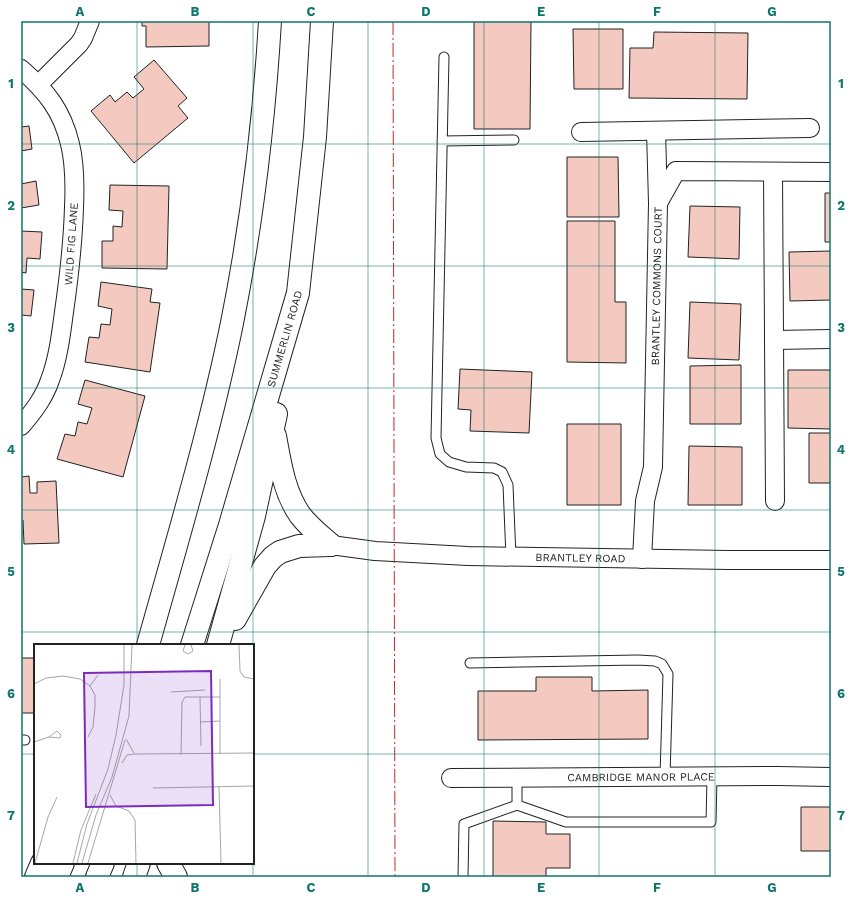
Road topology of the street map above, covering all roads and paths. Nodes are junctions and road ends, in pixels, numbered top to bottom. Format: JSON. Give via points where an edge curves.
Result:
{"nodes":[{"id":1,"x":90,"y":21,"type":"edge"},
{"id":2,"x":270,"y":21,"type":"edge"},
{"id":3,"x":322,"y":21,"type":"edge"},
{"id":4,"x":444,"y":57,"type":"dead end"},
{"id":5,"x":21,"y":69,"type":"edge"},
{"id":6,"x":39,"y":84,"type":"junction"},
{"id":7,"x":810,"y":128,"type":"dead end"},
{"id":8,"x":656,"y":131,"type":"junction"},
{"id":9,"x":581,"y":132,"type":"dead end"},
{"id":10,"x":442,"y":140,"type":"junction"},
{"id":11,"x":514,"y":140,"type":"dead end"},
{"id":12,"x":773,"y":172,"type":"junction"},
{"id":13,"x":831,"y":172,"type":"edge"},
{"id":14,"x":658,"y":203,"type":"junction"},
{"id":15,"x":298,"y":293,"type":"junction"},
{"id":16,"x":831,"y":339,"type":"edge"},
{"id":17,"x":774,"y":340,"type":"junction"},
{"id":18,"x":21,"y":426,"type":"edge"},
{"id":19,"x":273,"y":429,"type":"junction"},
{"id":20,"x":193,"y":483,"type":"junction"},
{"id":21,"x":775,"y":501,"type":"dead end"},
{"id":22,"x":331,"y":545,"type":"junction"},
{"id":23,"x":511,"y":557,"type":"junction"},
{"id":24,"x":642,"y":558,"type":"junction"},
{"id":25,"x":831,"y":560,"type":"edge"},
{"id":26,"x":137,"y":644,"type":"edge"},
{"id":27,"x":148,"y":644,"type":"edge"},
{"id":28,"x":192,"y":644,"type":"edge"},
{"id":29,"x":220,"y":644,"type":"edge"},
{"id":30,"x":221,"y":644,"type":"edge"},
{"id":31,"x":470,"y":663,"type":"dead end"},
{"id":32,"x":712,"y":776,"type":"junction"},
{"id":33,"x":517,"y":777,"type":"junction"},
{"id":34,"x":666,"y":777,"type":"junction"},
{"id":35,"x":831,"y":777,"type":"edge"},
{"id":36,"x":451,"y":778,"type":"dead end"},
{"id":37,"x":517,"y":804,"type":"junction"},
{"id":38,"x":42,"y":864,"type":"edge"},
{"id":39,"x":63,"y":864,"type":"edge"},
{"id":40,"x":103,"y":864,"type":"edge"},
{"id":41,"x":139,"y":864,"type":"edge"},
{"id":42,"x":169,"y":864,"type":"edge"},
{"id":43,"x":36,"y":877,"type":"edge"},
{"id":44,"x":58,"y":877,"type":"edge"},
{"id":45,"x":97,"y":877,"type":"edge"},
{"id":46,"x":134,"y":877,"type":"edge"},
{"id":47,"x":176,"y":877,"type":"edge"},
{"id":48,"x":463,"y":877,"type":"edge"}],
"edges":[{"from":1,"to":6,"type":"street","via":[[79,44]]},
{"from":2,"to":20,"type":"main road","via":[[267,82],[251,213],[232,323]]},
{"from":3,"to":15,"type":"main road","name":"SUMMERLIN ROAD","via":[[315,137]]},
{"from":4,"to":10,"type":"lane"},
{"from":5,"to":6,"type":"street","name":"WILD FIG LANE"},
{"from":6,"to":18,"type":"street","name":"WILD FIG LANE","via":[[60,116],[70,143],[74,171],[73,227],[67,296],[55,363],[50,381],[39,403]]},
{"from":7,"to":8,"type":"street"},
{"from":8,"to":9,"type":"street"},
{"from":8,"to":14,"type":"street"},
{"from":10,"to":11,"type":"lane"},
{"from":10,"to":23,"type":"lane","via":[[436,438],[440,454],[449,462],[466,467],[494,468],[502,472],[508,485]]},
{"from":12,"to":13,"type":"street","name":"BRANTLEY COMMONS COURT"},
{"from":12,"to":14,"type":"street","name":"BRANTLEY COMMONS COURT","via":[[676,172]]},
{"from":12,"to":17,"type":"street"},
{"from":14,"to":24,"type":"street","name":"BRANTLEY COMMONS COURT","via":[[653,467],[645,501]]},
{"from":15,"to":19,"type":"main road"},
{"from":15,"to":28,"type":"main road","name":"SUMMERLIN ROAD"},
{"from":16,"to":17,"type":"street"},
{"from":17,"to":21,"type":"street"},
{"from":19,"to":22,"type":"main road","via":[[292,501],[309,525]]},
{"from":19,"to":29,"type":"main road","via":[[254,516]]},
{"from":20,"to":26,"type":"main road"},
{"from":20,"to":27,"type":"main road"},
{"from":22,"to":23,"type":"street","name":"BRANTLEY ROAD","via":[[375,551]]},
{"from":22,"to":30,"type":"main road","via":[[299,546],[273,557],[265,566]]},
{"from":23,"to":24,"type":"street","name":"BRANTLEY ROAD"},
{"from":24,"to":25,"type":"street","name":"BRANTLEY ROAD"},
{"from":31,"to":34,"type":"lane","via":[[638,660],[662,664],[668,674]]},
{"from":32,"to":34,"type":"street","name":"CAMBRIDGE MANOR PLACE"},
{"from":32,"to":35,"type":"street","name":"CAMBRIDGE MANOR PLACE"},
{"from":32,"to":37,"type":"lane","via":[[711,822],[566,822]]},
{"from":33,"to":34,"type":"street","name":"CAMBRIDGE MANOR PLACE"},
{"from":33,"to":36,"type":"street","name":"CAMBRIDGE MANOR PLACE"},
{"from":33,"to":37,"type":"lane"},
{"from":37,"to":48,"type":"lane","via":[[464,824]]},
{"from":38,"to":43,"type":"main road"},
{"from":39,"to":44,"type":"main road"},
{"from":40,"to":45,"type":"main road"},
{"from":41,"to":46,"type":"main road"},
{"from":42,"to":47,"type":"main road"}]}
